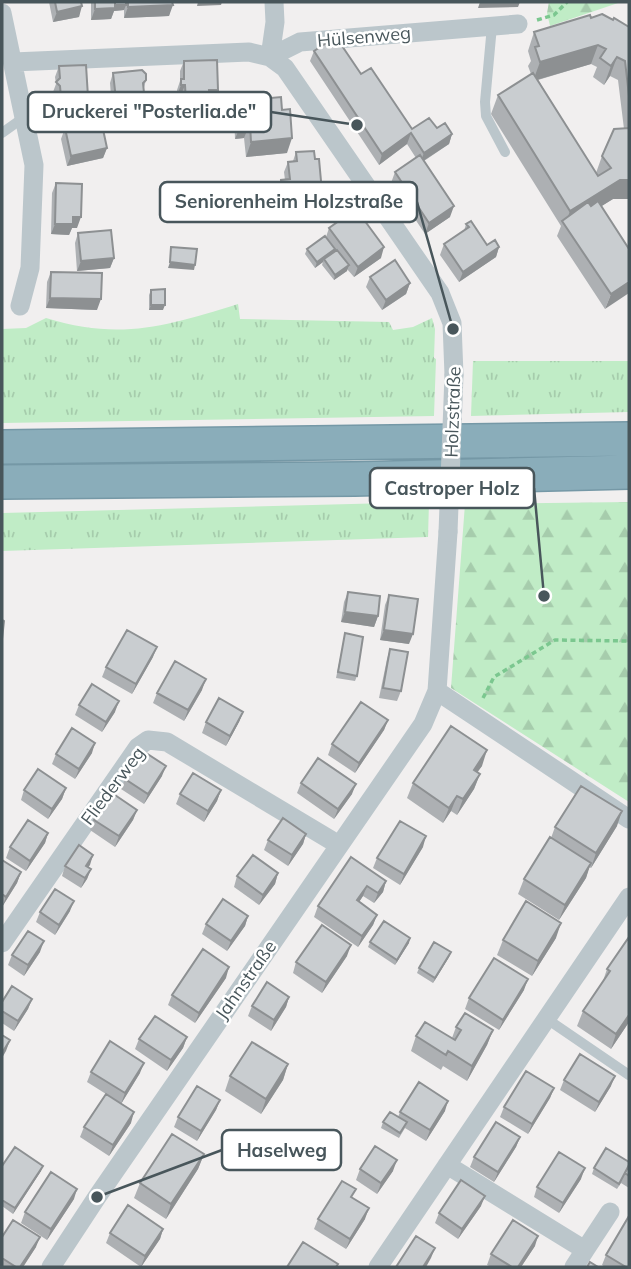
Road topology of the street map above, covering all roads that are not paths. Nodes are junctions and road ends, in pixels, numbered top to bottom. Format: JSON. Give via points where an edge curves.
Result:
{"nodes":[{"id":1,"x":274,"y":2,"type":"edge"},
{"id":2,"x":2,"y":13,"type":"edge"},
{"id":3,"x":518,"y":24,"type":"road end"},
{"id":4,"x":492,"y":26,"type":"junction"},
{"id":5,"x":270,"y":57,"type":"junction"},
{"id":6,"x":13,"y":62,"type":"junction"},
{"id":7,"x":23,"y":118,"type":"junction"},
{"id":8,"x":2,"y":133,"type":"edge"},
{"id":9,"x":505,"y":152,"type":"dead end"},
{"id":10,"x":20,"y":306,"type":"dead end"},
{"id":11,"x":629,"y":439,"type":"edge"},
{"id":12,"x":2,"y":447,"type":"edge"},
{"id":13,"x":629,"y":472,"type":"edge"},
{"id":14,"x":2,"y":482,"type":"edge"},
{"id":15,"x":437,"y":691,"type":"junction"},
{"id":16,"x":629,"y":819,"type":"edge"},
{"id":17,"x":340,"y":845,"type":"junction"},
{"id":18,"x":629,"y":897,"type":"edge"},
{"id":19,"x":2,"y":943,"type":"edge"},
{"id":20,"x":547,"y":1019,"type":"junction"},
{"id":21,"x":629,"y":1075,"type":"edge"},
{"id":22,"x":447,"y":1166,"type":"junction"},
{"id":23,"x":610,"y":1212,"type":"dead end"},
{"id":24,"x":585,"y":1250,"type":"junction"},
{"id":25,"x":51,"y":1267,"type":"edge"},
{"id":26,"x":378,"y":1267,"type":"edge"},
{"id":27,"x":574,"y":1267,"type":"edge"}],
"edges":[{"from":1,"to":5,"type":"street"},
{"from":2,"to":6,"type":"street"},
{"from":3,"to":4,"type":"street","name":"Hülsenweg"},
{"from":4,"to":5,"type":"street","name":"Hülsenweg","via":[[300,42]]},
{"from":4,"to":9,"type":"lane","via":[[486,116]]},
{"from":5,"to":6,"type":"street","via":[[250,52]]},
{"from":5,"to":15,"type":"street","name":"Holzstraße","bridge":true,"via":[[285,68],[440,293],[452,323],[448,532]]},
{"from":6,"to":7,"type":"street"},
{"from":7,"to":8,"type":"lane"},
{"from":7,"to":10,"type":"street","via":[[34,164],[30,268]]},
{"from":11,"to":12,"type":"highway"},
{"from":13,"to":14,"type":"highway"},
{"from":15,"to":16,"type":"street"},
{"from":15,"to":17,"type":"street","name":"Jahnstraße","via":[[423,724]]},
{"from":17,"to":19,"type":"street","name":"Fliederweg","via":[[167,742],[148,740],[138,747]]},
{"from":17,"to":25,"type":"street","name":"Jahnstraße"},
{"from":18,"to":20,"type":"street"},
{"from":20,"to":21,"type":"lane"},
{"from":20,"to":22,"type":"street"},
{"from":22,"to":24,"type":"street"},
{"from":22,"to":26,"type":"street"},
{"from":23,"to":24,"type":"street"},
{"from":24,"to":27,"type":"street"}]}
